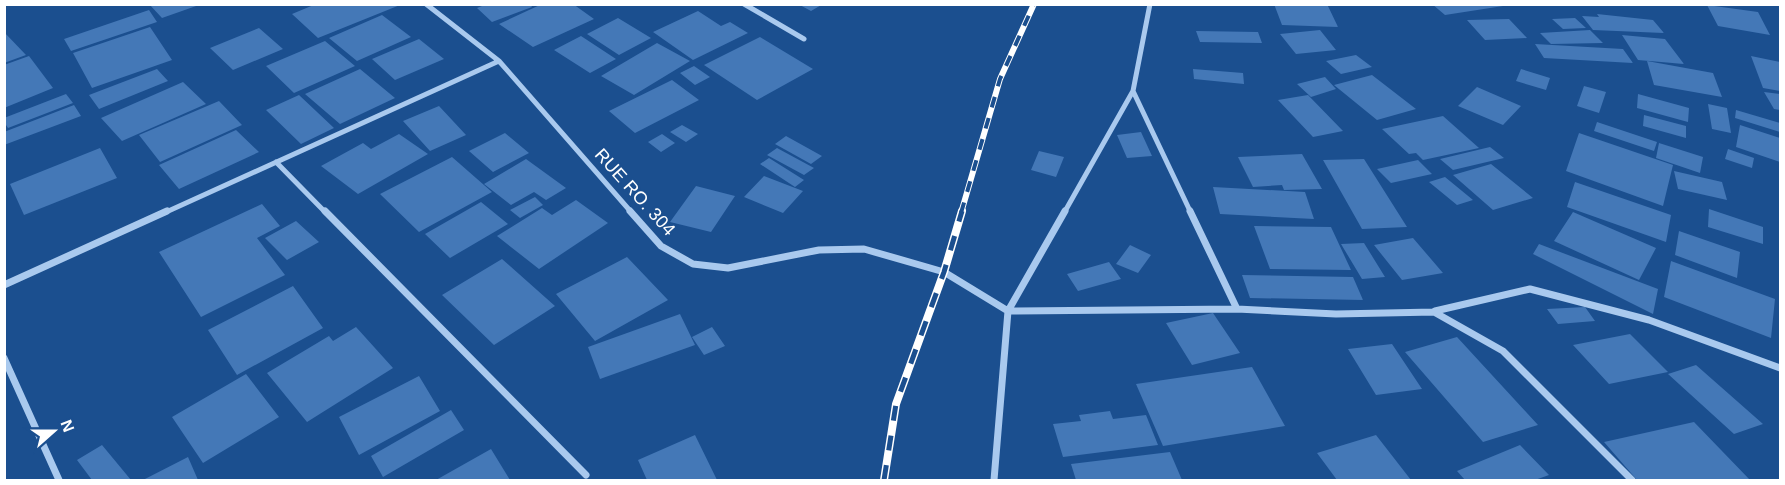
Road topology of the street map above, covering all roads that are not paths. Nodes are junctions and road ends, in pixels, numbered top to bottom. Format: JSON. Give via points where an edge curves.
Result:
{"nodes":[{"id":1,"x":426,"y":4,"type":"edge"},
{"id":2,"x":744,"y":4,"type":"edge"},
{"id":3,"x":1150,"y":4,"type":"edge"},
{"id":4,"x":804,"y":39,"type":"dead end"},
{"id":5,"x":499,"y":61,"type":"junction"},
{"id":6,"x":1133,"y":91,"type":"junction"},
{"id":7,"x":276,"y":162,"type":"junction"},
{"id":8,"x":4,"y":285,"type":"edge"},
{"id":9,"x":1238,"y":309,"type":"junction"},
{"id":10,"x":1008,"y":311,"type":"junction"},
{"id":11,"x":1434,"y":312,"type":"junction"},
{"id":12,"x":4,"y":358,"type":"edge"},
{"id":13,"x":1780,"y":368,"type":"edge"},
{"id":14,"x":586,"y":475,"type":"dead end"},
{"id":15,"x":59,"y":480,"type":"edge"},
{"id":16,"x":994,"y":480,"type":"edge"},
{"id":17,"x":1632,"y":480,"type":"edge"}],
"edges":[{"from":1,"to":5,"type":"street","name":"RUE RO. 304"},
{"from":2,"to":4,"type":"street"},
{"from":3,"to":6,"type":"street"},
{"from":5,"to":7,"type":"street"},
{"from":5,"to":10,"type":"street","name":"RUE RO. 304","via":[[661,246],[693,264],[728,268],[819,250],[864,249],[944,272]]},
{"from":6,"to":9,"type":"street"},
{"from":6,"to":10,"type":"street"},
{"from":7,"to":8,"type":"street"},
{"from":7,"to":14,"type":"street"},
{"from":9,"to":10,"type":"street"},
{"from":9,"to":11,"type":"street","via":[[1336,314]]},
{"from":10,"to":16,"type":"street"},
{"from":11,"to":13,"type":"street","via":[[1530,289],[1649,320]]},
{"from":11,"to":17,"type":"street","via":[[1503,351]]},
{"from":12,"to":15,"type":"street"}]}
